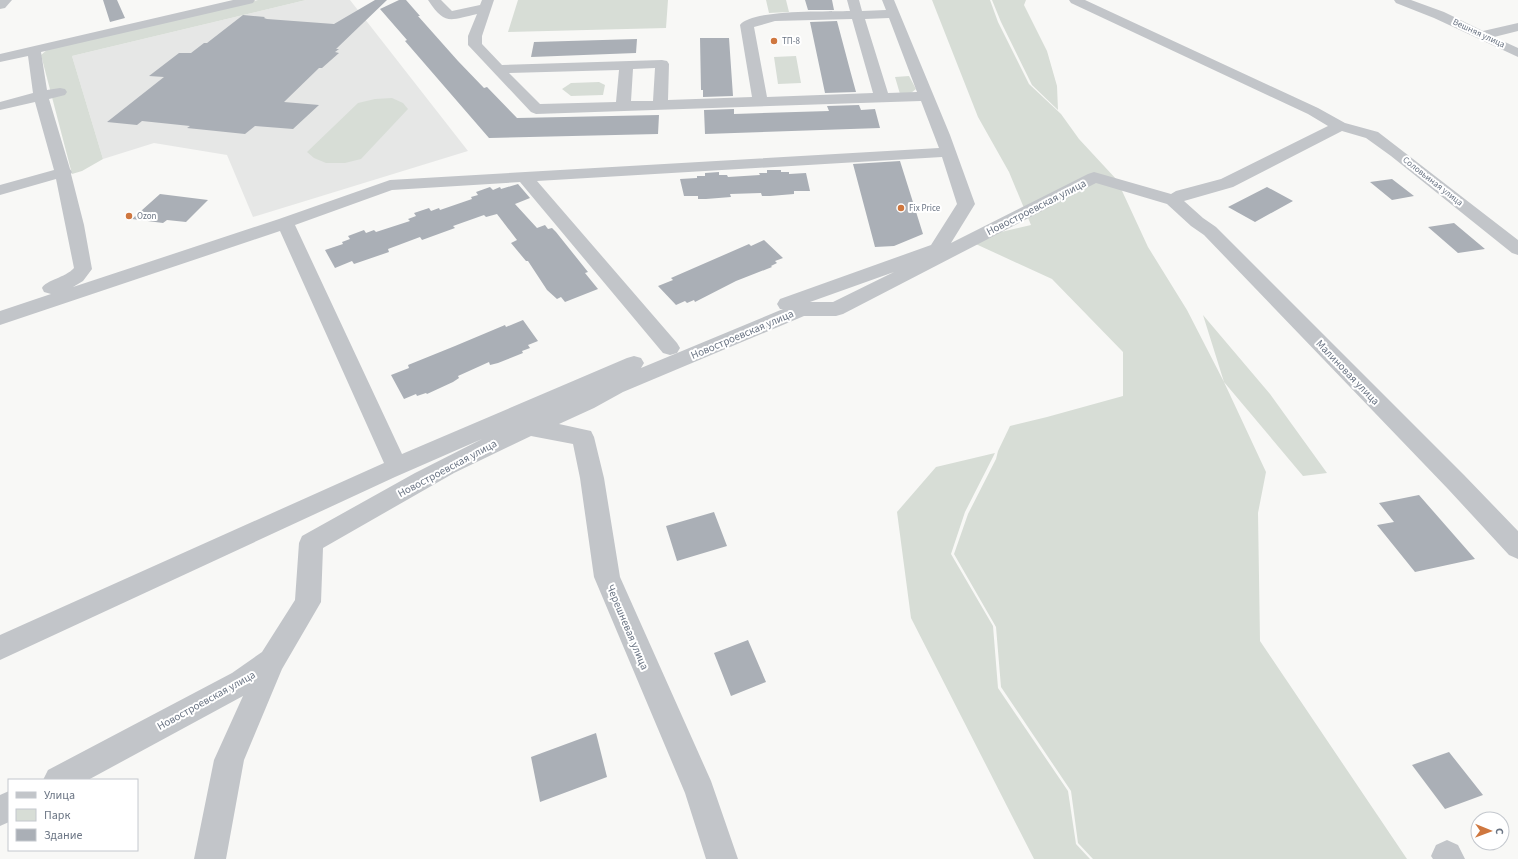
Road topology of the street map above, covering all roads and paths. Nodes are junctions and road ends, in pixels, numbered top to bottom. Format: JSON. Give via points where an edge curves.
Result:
{"nodes":[{"id":1,"x":6,"y":0,"type":"edge"},
{"id":2,"x":249,"y":0,"type":"edge"},
{"id":3,"x":434,"y":0,"type":"edge"},
{"id":4,"x":852,"y":0,"type":"edge"},
{"id":5,"x":1075,"y":0,"type":"edge"},
{"id":6,"x":1400,"y":0,"type":"edge"},
{"id":7,"x":487,"y":4,"type":"edge"},
{"id":8,"x":0,"y":5,"type":"edge"},
{"id":9,"x":891,"y":7,"type":"edge"},
{"id":10,"x":857,"y":14,"type":"junction"},
{"id":11,"x":1518,"y":27,"type":"edge"},
{"id":12,"x":1484,"y":35,"type":"junction"},
{"id":13,"x":34,"y":50,"type":"junction"},
{"id":14,"x":1518,"y":53,"type":"edge"},
{"id":15,"x":0,"y":58,"type":"edge"},
{"id":16,"x":626,"y":65,"type":"junction"},
{"id":17,"x":497,"y":69,"type":"junction"},
{"id":18,"x":60,"y":92,"type":"dead end"},
{"id":19,"x":41,"y":96,"type":"junction"},
{"id":20,"x":926,"y":96,"type":"junction"},
{"id":21,"x":882,"y":98,"type":"junction"},
{"id":22,"x":760,"y":102,"type":"junction"},
{"id":23,"x":660,"y":105,"type":"junction"},
{"id":24,"x":0,"y":106,"type":"edge"},
{"id":25,"x":623,"y":106,"type":"junction"},
{"id":26,"x":1340,"y":126,"type":"junction"},
{"id":27,"x":948,"y":152,"type":"junction"},
{"id":28,"x":64,"y":172,"type":"junction"},
{"id":29,"x":524,"y":177,"type":"junction"},
{"id":30,"x":0,"y":190,"type":"edge"},
{"id":31,"x":1173,"y":200,"type":"junction"},
{"id":32,"x":285,"y":223,"type":"junction"},
{"id":33,"x":1518,"y":249,"type":"edge"},
{"id":34,"x":0,"y":304,"type":"edge"},
{"id":35,"x":0,"y":318,"type":"edge"},
{"id":36,"x":670,"y":348,"type":"junction"},
{"id":37,"x":529,"y":428,"type":"junction"},
{"id":38,"x":397,"y":467,"type":"junction"},
{"id":39,"x":1518,"y":548,"type":"edge"},
{"id":40,"x":0,"y":648,"type":"edge"},
{"id":41,"x":272,"y":661,"type":"junction"},
{"id":42,"x":60,"y":779,"type":"edge"},
{"id":43,"x":210,"y":859,"type":"edge"},
{"id":44,"x":722,"y":859,"type":"edge"}],
"edges":[{"from":1,"to":8,"type":"street"},
{"from":2,"to":13,"type":"street","via":[[178,11]]},
{"from":3,"to":7,"type":"street","via":[[449,16]]},
{"from":4,"to":10,"type":"street"},
{"from":5,"to":26,"type":"street"},
{"from":6,"to":12,"type":"street","name":"Вешняя улица"},
{"from":7,"to":17,"type":"street","via":[[475,36],[475,45]]},
{"from":9,"to":10,"type":"street"},
{"from":9,"to":20,"type":"street"},
{"from":10,"to":21,"type":"street"},
{"from":10,"to":22,"type":"street","via":[[775,17],[747,26]]},
{"from":11,"to":12,"type":"street"},
{"from":12,"to":14,"type":"street","name":"Вешняя улица"},
{"from":13,"to":15,"type":"street"},
{"from":13,"to":19,"type":"street"},
{"from":16,"to":17,"type":"street"},
{"from":16,"to":23,"type":"street","via":[[662,64]]},
{"from":16,"to":25,"type":"street"},
{"from":17,"to":25,"type":"street","via":[[536,109]]},
{"from":18,"to":19,"type":"street"},
{"from":19,"to":24,"type":"street"},
{"from":19,"to":28,"type":"street"},
{"from":20,"to":21,"type":"street"},
{"from":20,"to":27,"type":"street"},
{"from":21,"to":22,"type":"street"},
{"from":22,"to":23,"type":"street"},
{"from":23,"to":25,"type":"street"},
{"from":26,"to":31,"type":"street","via":[[1227,183],[1182,195]]},
{"from":26,"to":33,"type":"street","name":"Соловьиная улица","via":[[1372,135]]},
{"from":27,"to":29,"type":"street"},
{"from":27,"to":36,"type":"street","via":[[966,204],[938,248]]},
{"from":28,"to":30,"type":"street"},
{"from":28,"to":34,"type":"street","via":[[82,269],[78,276],[68,282]]},
{"from":29,"to":32,"type":"street","via":[[390,185]]},
{"from":29,"to":36,"type":"street"},
{"from":31,"to":37,"type":"street","name":"Новостроевская улица","via":[[1094,177],[836,309],[802,309],[616,387],[591,402]]},
{"from":31,"to":39,"type":"street","name":"Малиновая улица","via":[[1210,231]]},
{"from":32,"to":35,"type":"street"},
{"from":32,"to":38,"type":"street"},
{"from":36,"to":38,"type":"street"},
{"from":37,"to":41,"type":"street","name":"Новостроевская улица","via":[[447,465],[311,543],[308,602]]},
{"from":37,"to":44,"type":"street","name":"Черешневая улица","via":[[582,437],[592,478],[607,577],[700,792]]},
{"from":38,"to":40,"type":"street"},
{"from":41,"to":42,"type":"street","name":"Новостроевская улица","via":[[242,682]]},
{"from":41,"to":43,"type":"street","via":[[228,760]]}]}
